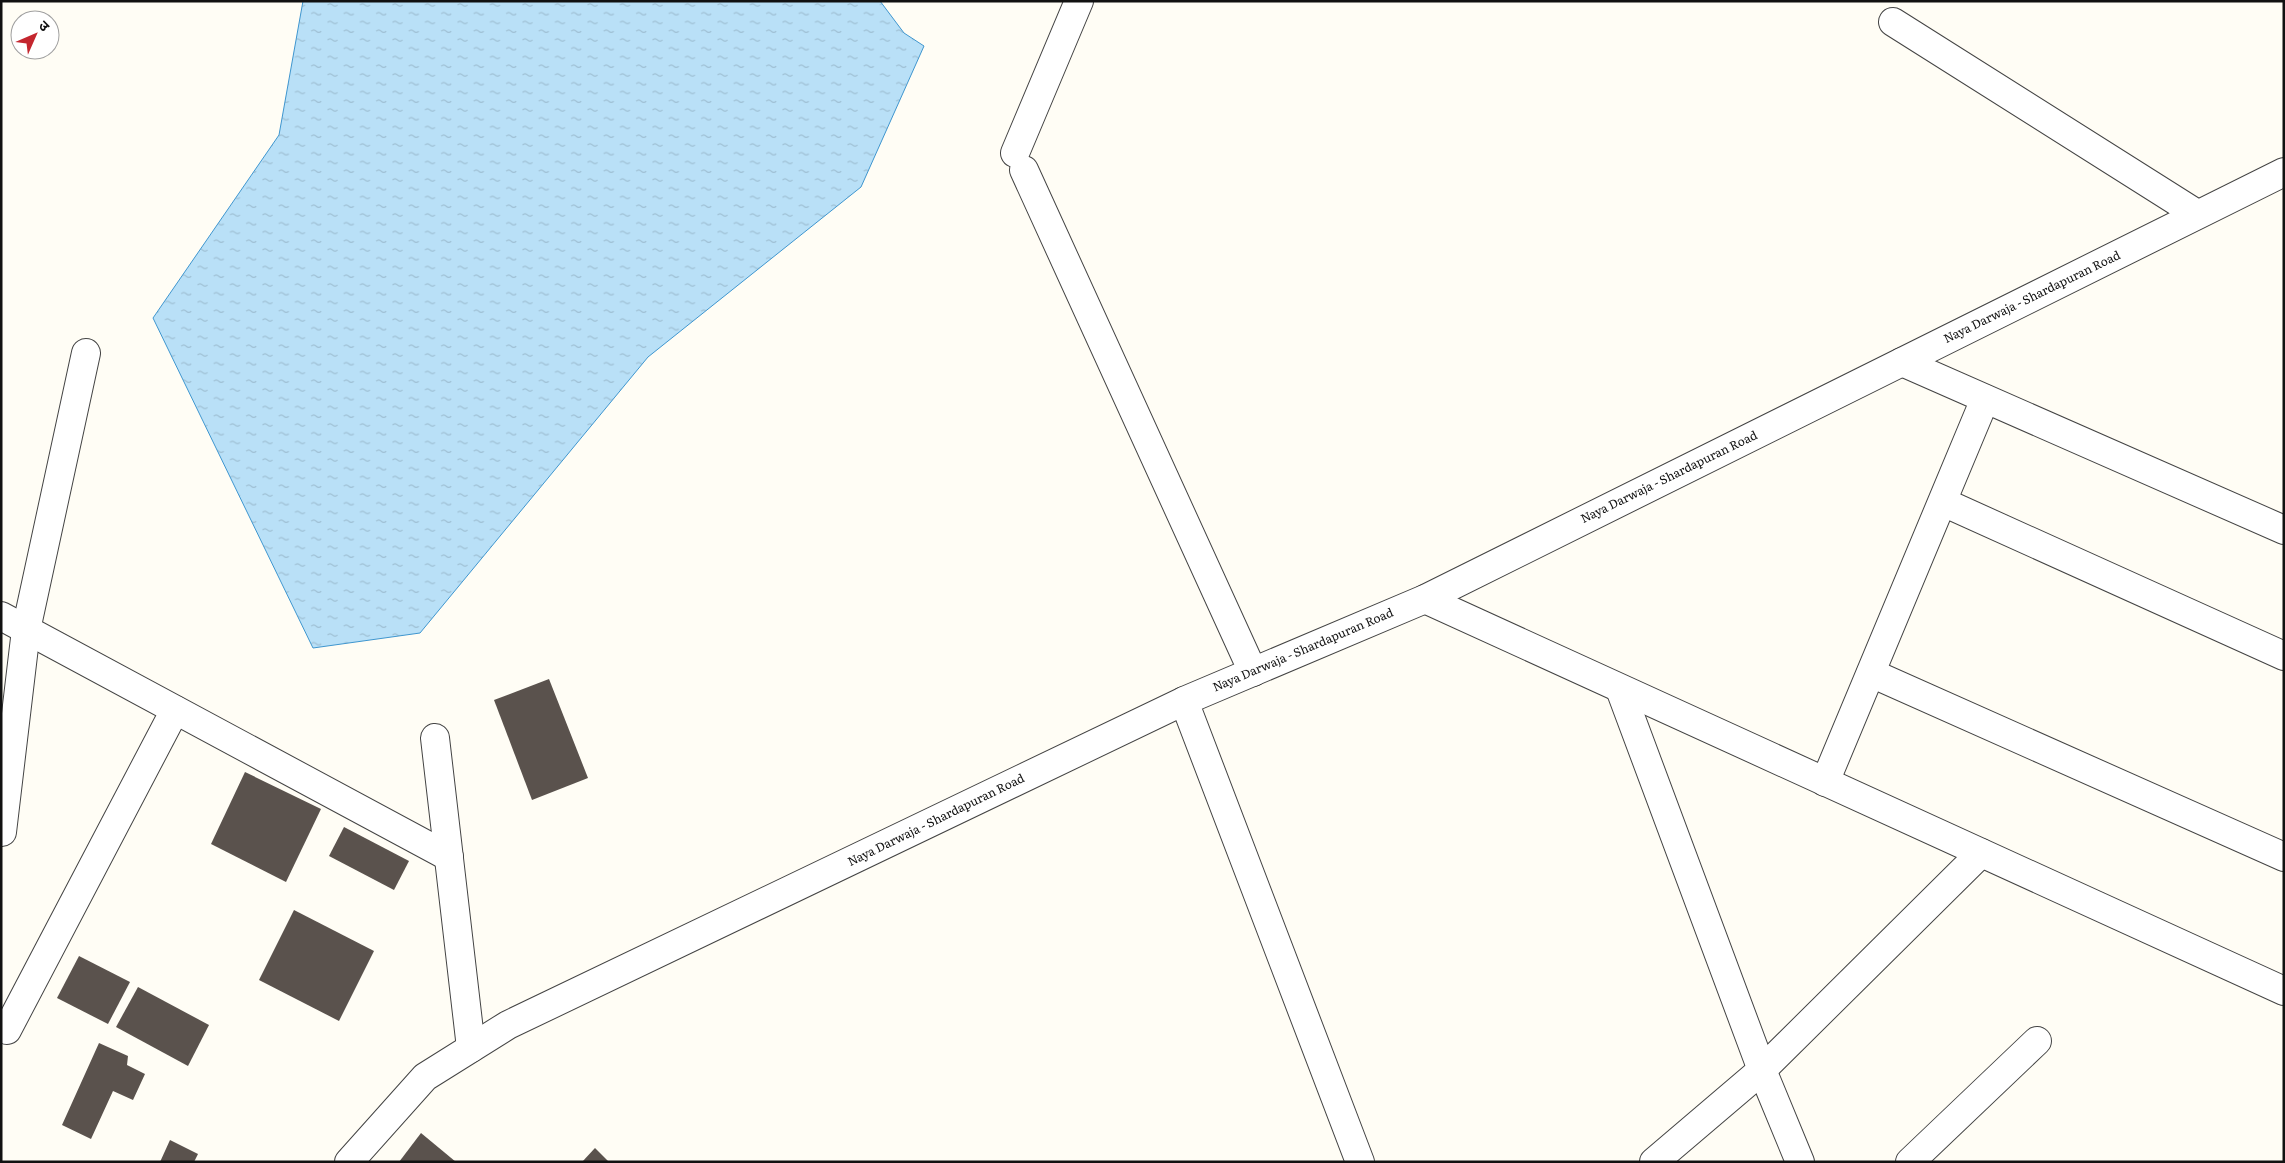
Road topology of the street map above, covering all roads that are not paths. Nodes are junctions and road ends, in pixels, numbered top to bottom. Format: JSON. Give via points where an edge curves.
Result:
{"nodes":[{"id":1,"x":1079,"y":1,"type":"edge"},
{"id":2,"x":1893,"y":22,"type":"dead end"},
{"id":3,"x":2284,"y":172,"type":"edge"},
{"id":4,"x":2198,"y":214,"type":"junction"},
{"id":5,"x":86,"y":353,"type":"dead end"},
{"id":6,"x":1902,"y":362,"type":"junction"},
{"id":7,"x":1985,"y":399,"type":"junction"},
{"id":8,"x":1943,"y":502,"type":"junction"},
{"id":9,"x":2284,"y":530,"type":"edge"},
{"id":10,"x":1425,"y":599,"type":"junction"},
{"id":11,"x":1,"y":616,"type":"edge"},
{"id":12,"x":26,"y":630,"type":"junction"},
{"id":13,"x":2284,"y":656,"type":"edge"},
{"id":14,"x":1253,"y":672,"type":"junction"},
{"id":15,"x":1871,"y":673,"type":"junction"},
{"id":16,"x":1620,"y":689,"type":"junction"},
{"id":17,"x":1184,"y":701,"type":"junction"},
{"id":18,"x":175,"y":710,"type":"junction"},
{"id":19,"x":435,"y":738,"type":"dead end"},
{"id":20,"x":1824,"y":782,"type":"junction"},
{"id":21,"x":2,"y":832,"type":"edge"},
{"id":22,"x":1981,"y":853,"type":"junction"},
{"id":23,"x":449,"y":857,"type":"junction"},
{"id":24,"x":2284,"y":857,"type":"edge"},
{"id":25,"x":2284,"y":991,"type":"edge"},
{"id":26,"x":7,"y":1030,"type":"dead end"},
{"id":27,"x":2037,"y":1041,"type":"dead end"},
{"id":28,"x":471,"y":1048,"type":"junction"},
{"id":29,"x":1762,"y":1070,"type":"junction"},
{"id":30,"x":349,"y":1162,"type":"edge"},
{"id":31,"x":1360,"y":1162,"type":"edge"},
{"id":32,"x":1654,"y":1162,"type":"edge"},
{"id":33,"x":1800,"y":1162,"type":"edge"},
{"id":34,"x":1910,"y":1162,"type":"edge"}],
"edges":[{"from":1,"to":14,"type":"street","via":[[1020,162]]},
{"from":2,"to":4,"type":"street"},
{"from":3,"to":4,"type":"street","name":"Naya Darwaja - Shardapuran Road"},
{"from":4,"to":6,"type":"street","name":"Naya Darwaja - Shardapuran Road"},
{"from":5,"to":12,"type":"street"},
{"from":6,"to":7,"type":"street"},
{"from":6,"to":10,"type":"street","name":"Naya Darwaja - Shardapuran Road"},
{"from":7,"to":8,"type":"street"},
{"from":7,"to":9,"type":"street"},
{"from":8,"to":13,"type":"street"},
{"from":8,"to":15,"type":"street"},
{"from":10,"to":14,"type":"street","name":"Naya Darwaja - Shardapuran Road"},
{"from":10,"to":16,"type":"street"},
{"from":11,"to":12,"type":"street"},
{"from":12,"to":18,"type":"street"},
{"from":12,"to":21,"type":"street"},
{"from":14,"to":17,"type":"street","name":"Naya Darwaja - Shardapuran Road"},
{"from":15,"to":20,"type":"street"},
{"from":15,"to":24,"type":"street"},
{"from":16,"to":20,"type":"street"},
{"from":16,"to":29,"type":"street"},
{"from":17,"to":28,"type":"street","name":"Naya Darwaja - Shardapuran Road","via":[[508,1025]]},
{"from":17,"to":31,"type":"street"},
{"from":18,"to":23,"type":"street"},
{"from":18,"to":26,"type":"street"},
{"from":19,"to":23,"type":"street"},
{"from":20,"to":22,"type":"street"},
{"from":22,"to":25,"type":"street"},
{"from":22,"to":29,"type":"street"},
{"from":23,"to":28,"type":"street"},
{"from":27,"to":34,"type":"street"},
{"from":28,"to":30,"type":"street","name":"Naya Darwaja - Shardapuran Road","via":[[425,1077]]},
{"from":29,"to":32,"type":"street"},
{"from":29,"to":33,"type":"street"}]}
